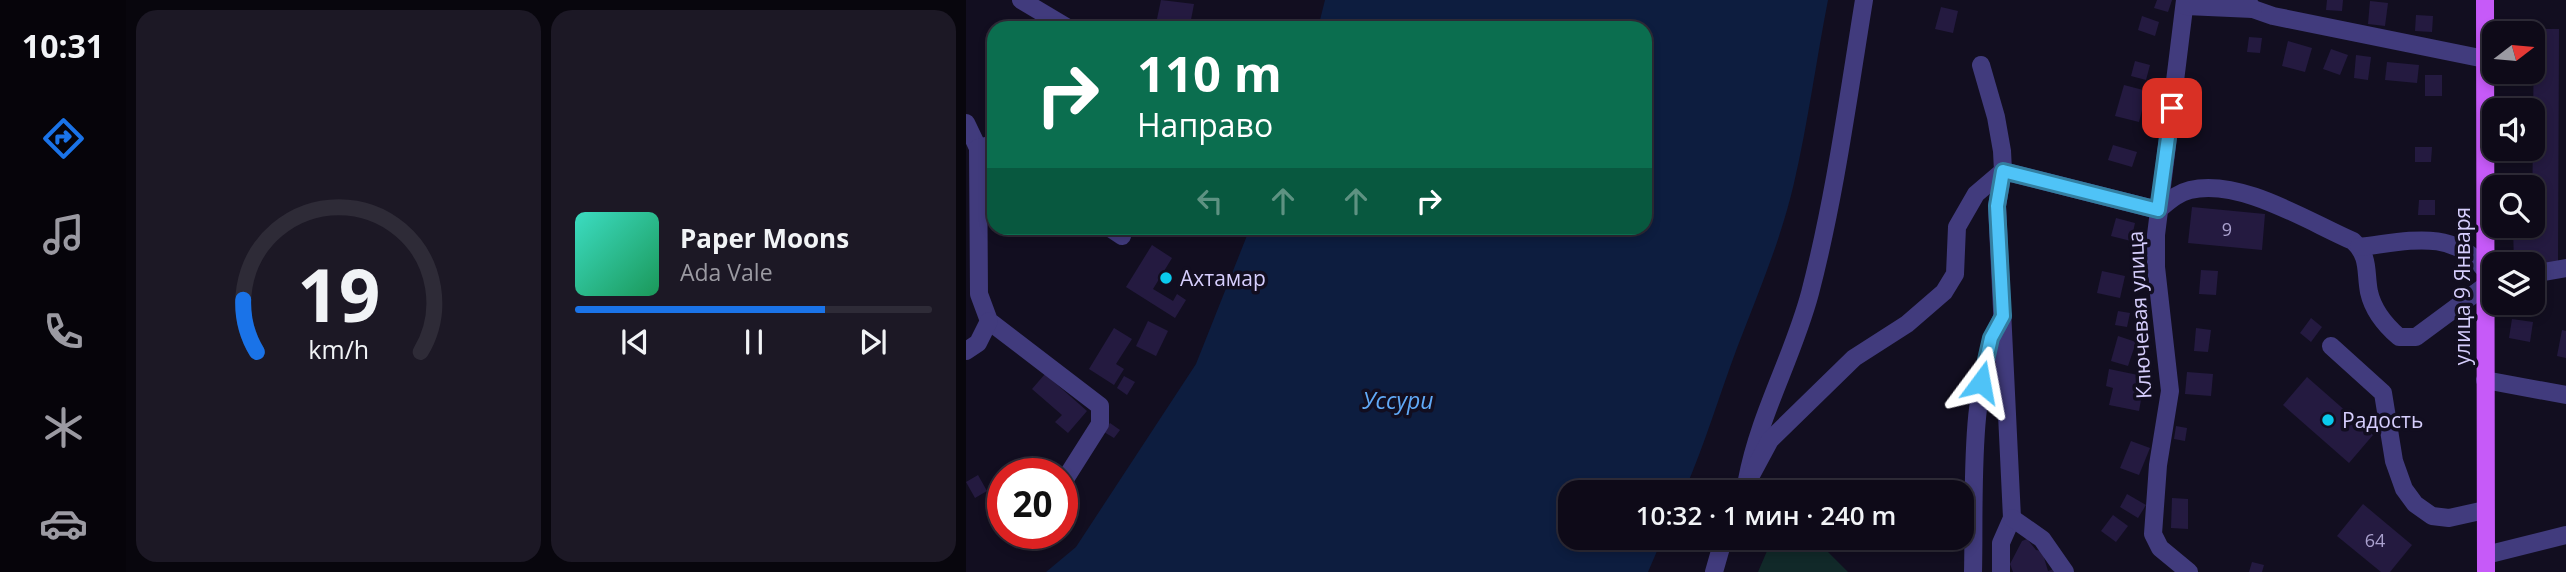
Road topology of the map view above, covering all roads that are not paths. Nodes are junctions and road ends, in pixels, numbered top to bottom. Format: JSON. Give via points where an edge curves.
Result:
{"nodes":[{"id":1,"x":1021,"y":0,"type":"edge"},
{"id":2,"x":1864,"y":0,"type":"edge"},
{"id":3,"x":2486,"y":0,"type":"edge"},
{"id":4,"x":2185,"y":3,"type":"edge"},
{"id":5,"x":2250,"y":5,"type":"edge"},
{"id":6,"x":1056,"y":21,"type":"edge"},
{"id":7,"x":2486,"y":21,"type":"edge"},
{"id":8,"x":2482,"y":58,"type":"edge"},
{"id":9,"x":1980,"y":65,"type":"dead end"},
{"id":10,"x":2485,"y":84,"type":"edge"},
{"id":11,"x":966,"y":123,"type":"edge"},
{"id":12,"x":986,"y":146,"type":"edge"},
{"id":13,"x":2003,"y":171,"type":"junction"},
{"id":14,"x":2158,"y":210,"type":"junction"},
{"id":15,"x":2359,"y":247,"type":"junction"},
{"id":16,"x":2488,"y":252,"type":"edge"},
{"id":17,"x":2482,"y":268,"type":"edge"},
{"id":18,"x":2566,"y":268,"type":"edge"},
{"id":19,"x":2545,"y":272,"type":"edge"},
{"id":20,"x":2545,"y":275,"type":"edge"},
{"id":21,"x":2566,"y":276,"type":"edge"},
{"id":22,"x":2482,"y":281,"type":"edge"},
{"id":23,"x":2487,"y":315,"type":"edge"},
{"id":24,"x":2003,"y":316,"type":"junction"},
{"id":25,"x":989,"y":321,"type":"junction"},
{"id":26,"x":2331,"y":346,"type":"dead end"},
{"id":27,"x":966,"y":351,"type":"edge"},
{"id":28,"x":2485,"y":380,"type":"junction"},
{"id":29,"x":2566,"y":395,"type":"edge"},
{"id":30,"x":1078,"y":459,"type":"edge"},
{"id":31,"x":1746,"y":480,"type":"edge"},
{"id":32,"x":1748,"y":480,"type":"edge"},
{"id":33,"x":2486,"y":510,"type":"junction"},
{"id":34,"x":2012,"y":518,"type":"junction"},
{"id":35,"x":2566,"y":535,"type":"edge"},
{"id":36,"x":1720,"y":550,"type":"edge"},
{"id":37,"x":2486,"y":564,"type":"edge"},
{"id":38,"x":1714,"y":572,"type":"edge"},
{"id":39,"x":1973,"y":572,"type":"edge"},
{"id":40,"x":2001,"y":572,"type":"edge"},
{"id":41,"x":2065,"y":572,"type":"edge"},
{"id":42,"x":2189,"y":572,"type":"edge"}],
"edges":[{"from":1,"to":6,"type":"street"},
{"from":2,"to":31,"type":"street","via":[[1829,208],[1809,295],[1753,448]]},
{"from":3,"to":7,"type":"main road","name":"улица 9 Января"},
{"from":4,"to":5,"type":"street"},
{"from":4,"to":14,"type":"street","name":"Ключевая улица"},
{"from":5,"to":8,"type":"street"},
{"from":9,"to":13,"type":"street","via":[[1996,117]]},
{"from":10,"to":16,"type":"main road","name":"улица 9 Января"},
{"from":11,"to":12,"type":"street"},
{"from":12,"to":25,"type":"street","via":[[978,294]]},
{"from":13,"to":14,"type":"street"},
{"from":13,"to":24,"type":"street","via":[[1997,206]]},
{"from":13,"to":32,"type":"street","via":[[1976,194],[1957,227],[1955,274],[1944,292],[1907,324],[1854,358],[1770,440]]},
{"from":14,"to":15,"type":"street","via":[[2188,191],[2242,192]]},
{"from":14,"to":42,"type":"street","name":"Ключевая улица","via":[[2156,267],[2170,391],[2153,534],[2160,548]]},
{"from":15,"to":17,"type":"street","via":[[2436,240],[2473,255]]},
{"from":15,"to":22,"type":"street","via":[[2366,259],[2374,303],[2384,323],[2399,337],[2416,337]]},
{"from":18,"to":19,"type":"street"},
{"from":20,"to":21,"type":"street"},
{"from":23,"to":28,"type":"main road","name":"улица 9 Января"},
{"from":24,"to":34,"type":"street"},
{"from":24,"to":39,"type":"street","via":[[1991,338],[1981,382]]},
{"from":25,"to":27,"type":"street","via":[[978,343]]},
{"from":25,"to":30,"type":"street","via":[[1100,406],[1100,424]]},
{"from":26,"to":33,"type":"street","via":[[2383,393],[2394,461],[2415,504],[2432,516],[2449,518]]},
{"from":28,"to":29,"type":"street"},
{"from":28,"to":33,"type":"main road","name":"улица 9 Января"},
{"from":33,"to":37,"type":"main road","name":"улица 9 Января"},
{"from":34,"to":40,"type":"street","via":[[2001,544]]},
{"from":34,"to":41,"type":"street","via":[[2042,538]]},
{"from":35,"to":37,"type":"street"},
{"from":36,"to":38,"type":"street"}]}
